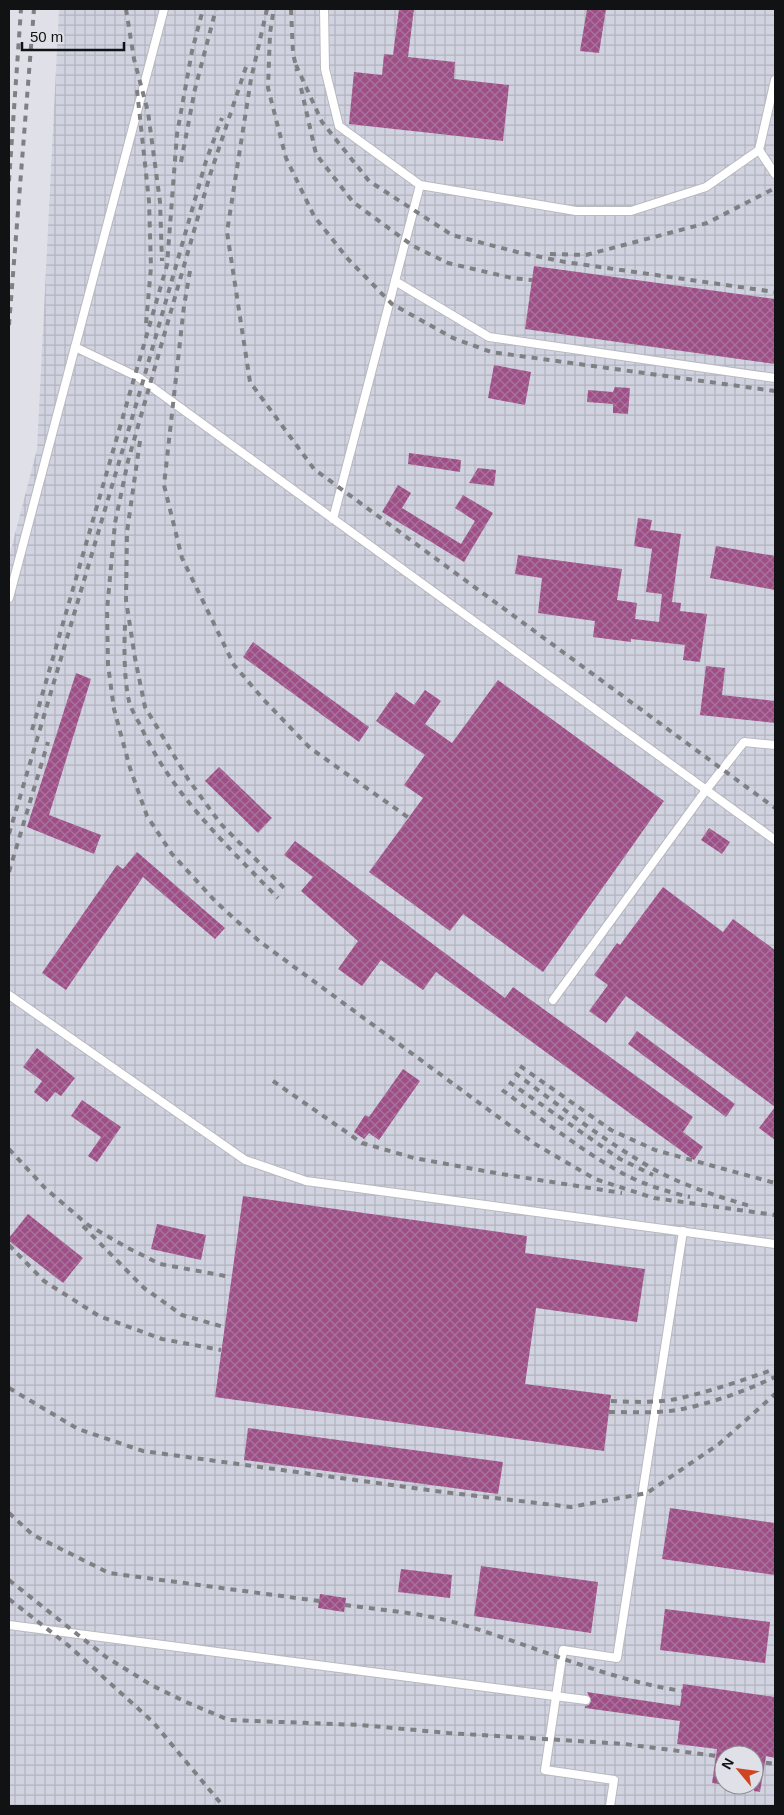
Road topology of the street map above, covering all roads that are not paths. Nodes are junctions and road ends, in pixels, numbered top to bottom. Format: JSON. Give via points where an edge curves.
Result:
{"nodes":[{"id":1,"x":164,"y":9,"type":"edge"},
{"id":2,"x":324,"y":9,"type":"edge"},
{"id":3,"x":775,"y":80,"type":"edge"},
{"id":4,"x":758,"y":150,"type":"junction"},
{"id":5,"x":775,"y":174,"type":"edge"},
{"id":6,"x":420,"y":185,"type":"junction"},
{"id":7,"x":395,"y":281,"type":"junction"},
{"id":8,"x":75,"y":347,"type":"junction"},
{"id":9,"x":775,"y":378,"type":"edge"},
{"id":10,"x":333,"y":519,"type":"junction"},
{"id":11,"x":9,"y":598,"type":"edge"},
{"id":12,"x":775,"y":746,"type":"edge"},
{"id":13,"x":706,"y":790,"type":"junction"},
{"id":14,"x":775,"y":840,"type":"edge"},
{"id":15,"x":9,"y":995,"type":"edge"},
{"id":16,"x":553,"y":1000,"type":"dead end"},
{"id":17,"x":683,"y":1231,"type":"junction"},
{"id":18,"x":775,"y":1244,"type":"edge"},
{"id":19,"x":9,"y":1625,"type":"edge"},
{"id":20,"x":556,"y":1696,"type":"junction"},
{"id":21,"x":586,"y":1700,"type":"dead end"},
{"id":22,"x":610,"y":1806,"type":"edge"}],
"edges":[{"from":1,"to":8,"type":"lane"},
{"from":2,"to":6,"type":"lane","via":[[325,69],[339,126]]},
{"from":3,"to":4,"type":"lane"},
{"from":4,"to":5,"type":"lane"},
{"from":4,"to":6,"type":"lane","via":[[706,188],[631,211],[576,211]]},
{"from":6,"to":7,"type":"lane"},
{"from":7,"to":9,"type":"lane","via":[[490,337]]},
{"from":7,"to":10,"type":"lane"},
{"from":8,"to":10,"type":"lane","via":[[138,377]]},
{"from":8,"to":11,"type":"lane"},
{"from":10,"to":13,"type":"lane"},
{"from":12,"to":13,"type":"lane","via":[[744,742]]},
{"from":13,"to":14,"type":"lane"},
{"from":13,"to":16,"type":"lane"},
{"from":15,"to":17,"type":"lane","via":[[245,1160],[262,1166],[306,1181]]},
{"from":17,"to":18,"type":"lane"},
{"from":17,"to":20,"type":"lane","via":[[617,1658],[563,1650]]},
{"from":19,"to":20,"type":"lane"},
{"from":20,"to":21,"type":"lane"},
{"from":20,"to":22,"type":"lane","via":[[545,1770],[614,1780]]}]}
